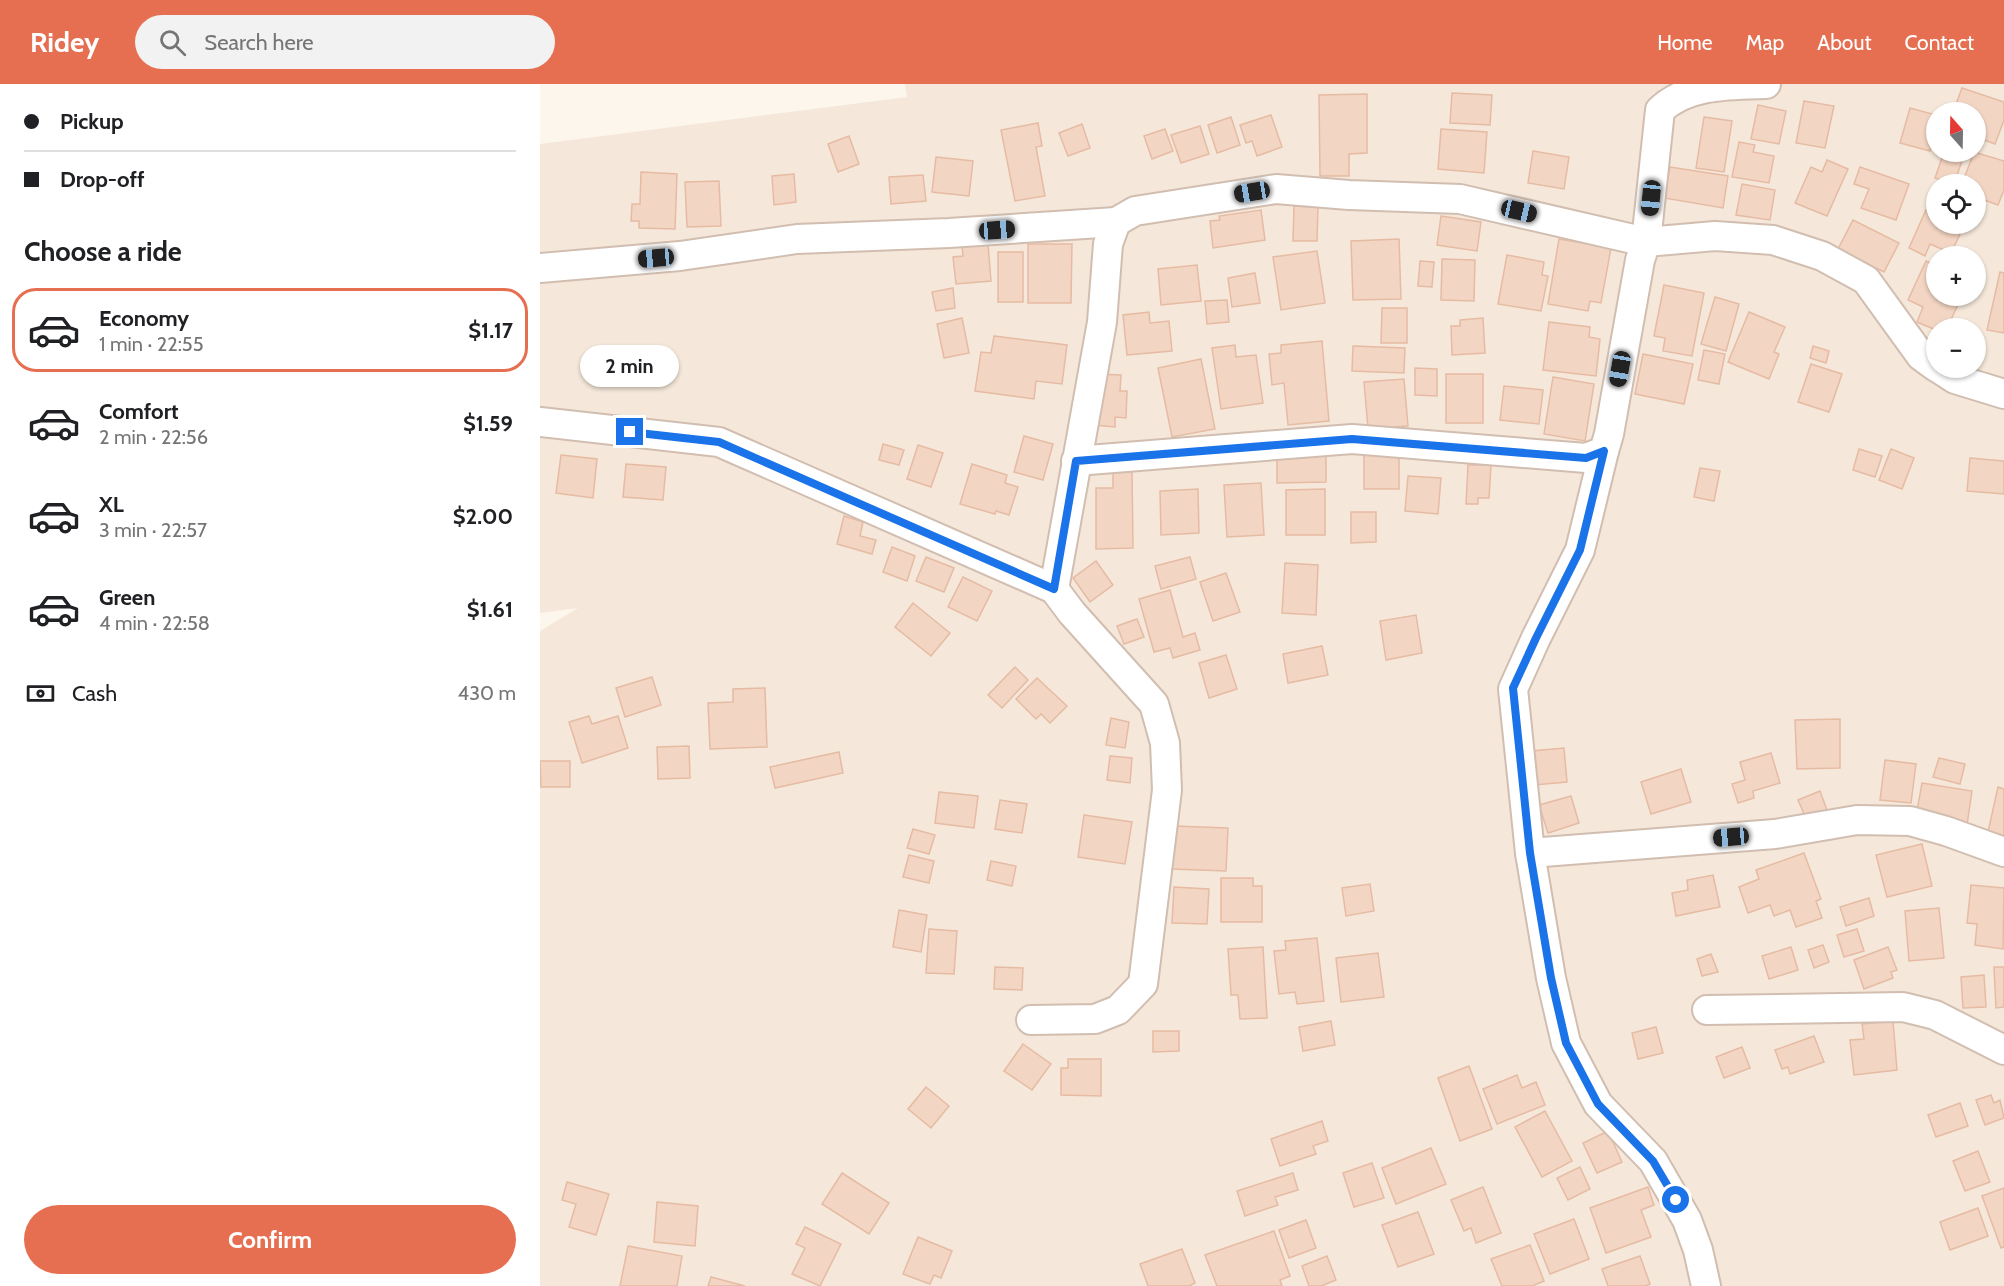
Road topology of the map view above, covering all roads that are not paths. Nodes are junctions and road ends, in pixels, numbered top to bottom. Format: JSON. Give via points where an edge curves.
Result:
{"nodes":[{"id":1,"x":1766,"y":84,"type":"edge"},
{"id":2,"x":1116,"y":222,"type":"junction"},
{"id":3,"x":1646,"y":242,"type":"junction"},
{"id":4,"x":540,"y":268,"type":"edge"},
{"id":5,"x":1926,"y":359,"type":"edge"},
{"id":6,"x":1954,"y":378,"type":"edge"},
{"id":7,"x":2004,"y":394,"type":"edge"},
{"id":8,"x":540,"y":422,"type":"edge"},
{"id":9,"x":1604,"y":451,"type":"junction"},
{"id":10,"x":1076,"y":461,"type":"junction"},
{"id":11,"x":1054,"y":589,"type":"junction"},
{"id":12,"x":2004,"y":852,"type":"edge"},
{"id":13,"x":1530,"y":853,"type":"junction"},
{"id":14,"x":1707,"y":1010,"type":"dead end"},
{"id":15,"x":1030,"y":1020,"type":"dead end"},
{"id":16,"x":2004,"y":1050,"type":"edge"},
{"id":17,"x":1706,"y":1286,"type":"edge"}],
"edges":[{"from":1,"to":3,"type":"street","via":[[1708,86],[1672,98],[1660,110]]},
{"from":2,"to":3,"type":"street","via":[[1135,211],[1276,189],[1460,199]]},
{"from":2,"to":4,"type":"street","via":[[949,234],[796,239],[680,256]]},
{"from":2,"to":10,"type":"street","via":[[1108,244],[1102,322]]},
{"from":3,"to":5,"type":"street","via":[[1715,237],[1773,240],[1822,256],[1866,280]]},
{"from":3,"to":9,"type":"street"},
{"from":6,"to":7,"type":"street"},
{"from":8,"to":11,"type":"street","via":[[719,442]]},
{"from":9,"to":10,"type":"street","via":[[1586,458],[1352,439]]},
{"from":9,"to":13,"type":"street","via":[[1580,550],[1513,688]]},
{"from":10,"to":11,"type":"street"},
{"from":11,"to":15,"type":"street","via":[[1154,704],[1165,743],[1167,790],[1143,984],[1118,1010],[1095,1019]]},
{"from":12,"to":13,"type":"street","via":[[1910,821],[1857,820],[1775,834]]},
{"from":13,"to":17,"type":"street","via":[[1566,1043],[1598,1104],[1653,1161],[1687,1220]]},
{"from":14,"to":16,"type":"street","via":[[1903,1007],[1935,1015]]}]}
